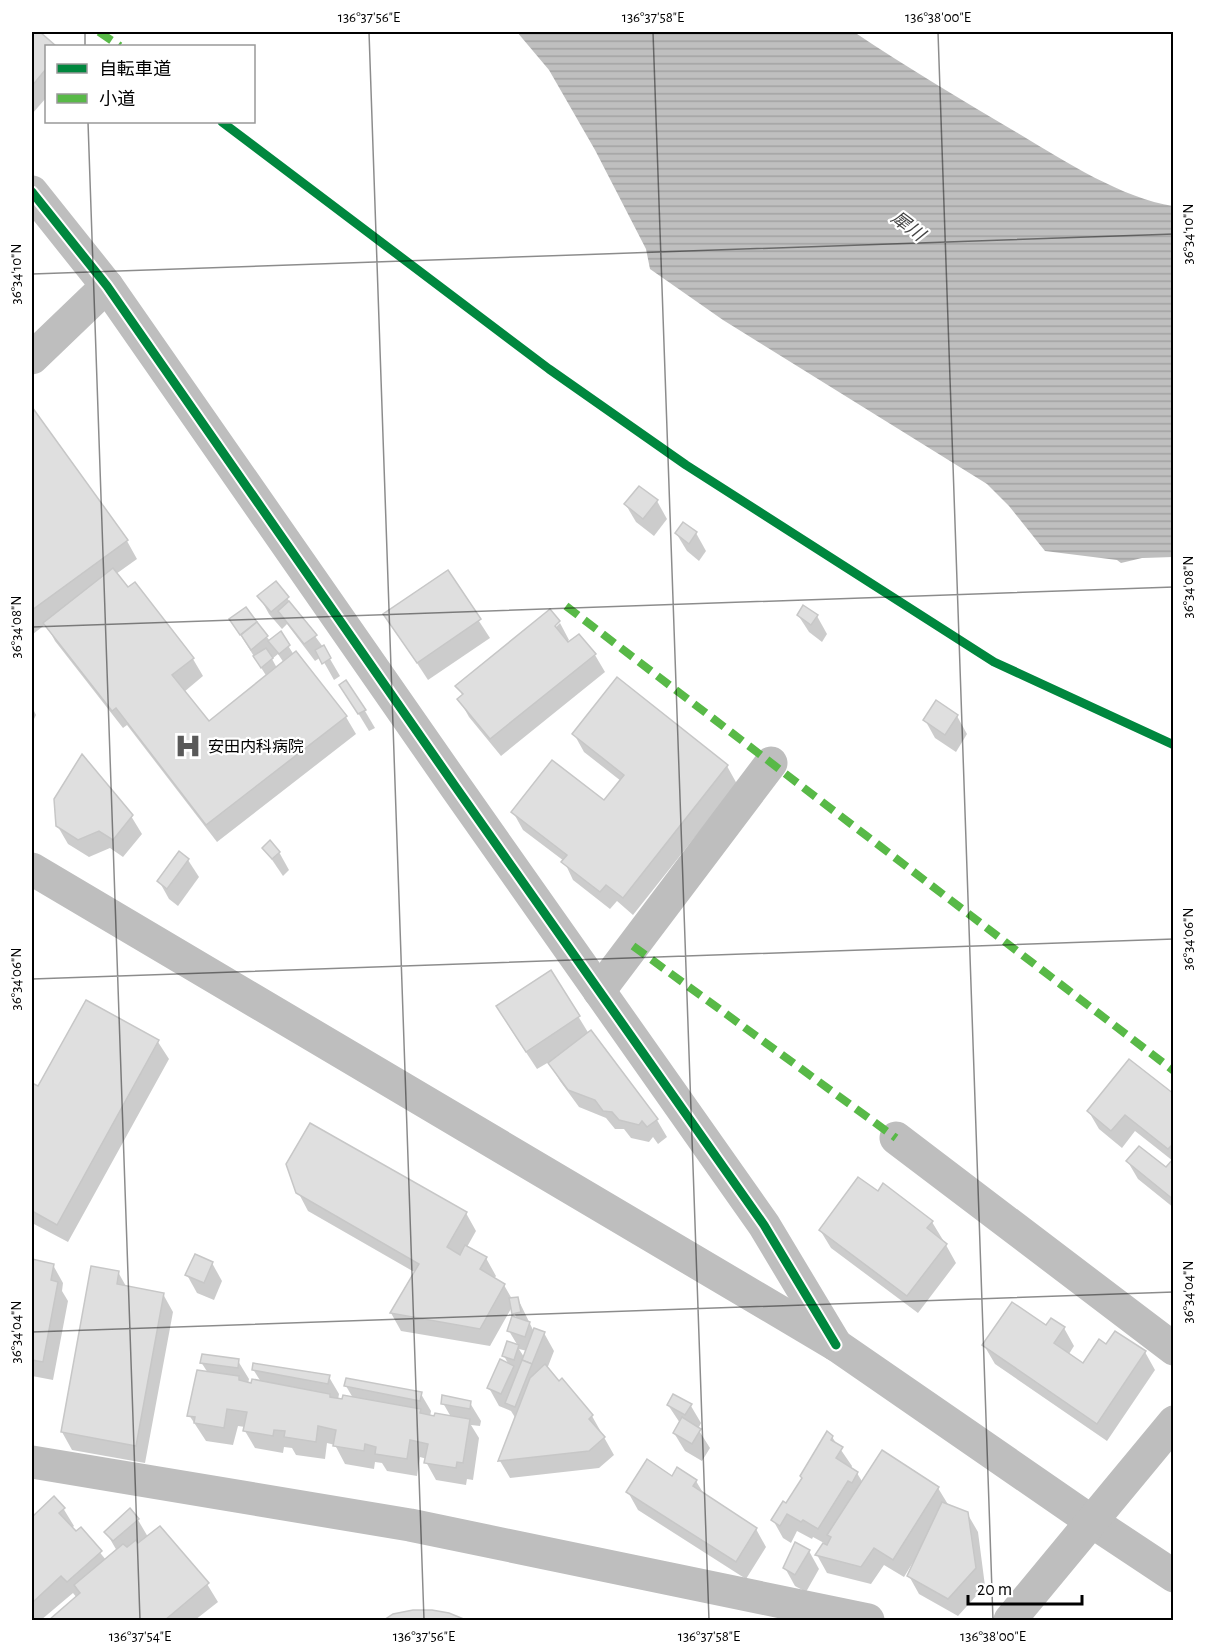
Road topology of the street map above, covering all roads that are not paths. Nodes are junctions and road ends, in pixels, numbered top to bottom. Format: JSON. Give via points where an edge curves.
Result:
{"nodes":[{"id":1,"x":32,"y":192,"type":"edge"},
{"id":2,"x":107,"y":286,"type":"junction"},
{"id":3,"x":32,"y":358,"type":"edge"},
{"id":4,"x":771,"y":763,"type":"dead end"},
{"id":5,"x":32,"y":869,"type":"edge"},
{"id":6,"x":599,"y":991,"type":"junction"},
{"id":7,"x":896,"y":1138,"type":"dead end"},
{"id":8,"x":836,"y":1346,"type":"junction"},
{"id":9,"x":1173,"y":1349,"type":"edge"},
{"id":10,"x":1173,"y":1422,"type":"edge"},
{"id":11,"x":32,"y":1462,"type":"edge"},
{"id":12,"x":1091,"y":1521,"type":"junction"},
{"id":13,"x":1173,"y":1576,"type":"edge"},
{"id":14,"x":868,"y":1620,"type":"edge"},
{"id":15,"x":1010,"y":1620,"type":"edge"}],
"edges":[{"from":1,"to":2,"type":"street"},
{"from":2,"to":3,"type":"street"},
{"from":2,"to":6,"type":"street"},
{"from":4,"to":6,"type":"street"},
{"from":5,"to":8,"type":"street"},
{"from":6,"to":8,"type":"street","via":[[764,1226]]},
{"from":7,"to":9,"type":"street"},
{"from":8,"to":12,"type":"street"},
{"from":10,"to":12,"type":"street"},
{"from":11,"to":14,"type":"street","via":[[410,1525]]},
{"from":12,"to":13,"type":"street"},
{"from":12,"to":15,"type":"street"}]}
